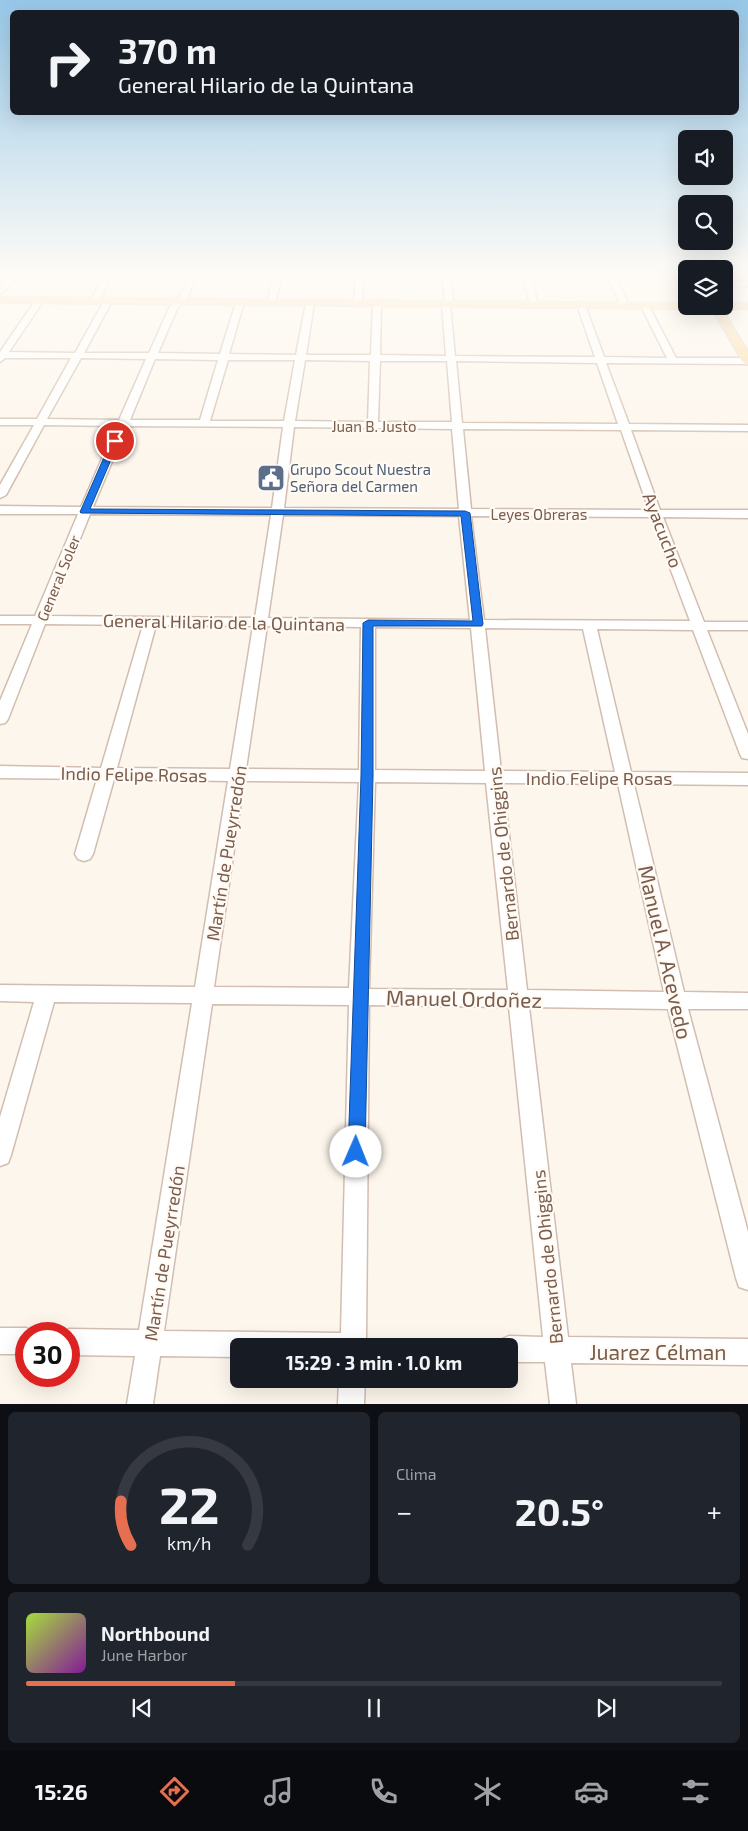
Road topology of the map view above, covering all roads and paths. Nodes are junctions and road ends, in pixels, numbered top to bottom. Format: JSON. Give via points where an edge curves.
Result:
{"nodes":[{"id":1,"x":12,"y":341,"type":"edge"},
{"id":2,"x":86,"y":341,"type":"edge"},
{"id":3,"x":159,"y":341,"type":"edge"},
{"id":4,"x":229,"y":341,"type":"edge"},
{"id":5,"x":304,"y":341,"type":"edge"},
{"id":6,"x":376,"y":341,"type":"edge"},
{"id":7,"x":449,"y":341,"type":"edge"},
{"id":8,"x":594,"y":341,"type":"edge"},
{"id":9,"x":663,"y":341,"type":"edge"},
{"id":10,"x":735,"y":341,"type":"edge"},
{"id":11,"x":78,"y":355,"type":"junction"},
{"id":12,"x":1,"y":356,"type":"edge"},
{"id":13,"x":152,"y":356,"type":"junction"},
{"id":14,"x":224,"y":356,"type":"junction"},
{"id":15,"x":301,"y":357,"type":"junction"},
{"id":16,"x":376,"y":357,"type":"junction"},
{"id":17,"x":451,"y":358,"type":"junction"},
{"id":18,"x":601,"y":359,"type":"junction"},
{"id":19,"x":673,"y":360,"type":"junction"},
{"id":20,"x":748,"y":361,"type":"edge"},
{"id":21,"x":0,"y":422,"type":"edge"},
{"id":22,"x":39,"y":422,"type":"junction"},
{"id":23,"x":123,"y":424,"type":"junction"},
{"id":24,"x":204,"y":424,"type":"junction"},
{"id":25,"x":289,"y":426,"type":"junction"},
{"id":26,"x":373,"y":426,"type":"junction"},
{"id":27,"x":459,"y":427,"type":"junction"},
{"id":28,"x":626,"y":428,"type":"junction"},
{"id":29,"x":748,"y":428,"type":"edge"},
{"id":30,"x":0,"y":495,"type":"edge"},
{"id":31,"x":0,"y":510,"type":"edge"},
{"id":32,"x":278,"y":511,"type":"junction"},
{"id":33,"x":84,"y":512,"type":"junction"},
{"id":34,"x":465,"y":513,"type":"junction"},
{"id":35,"x":656,"y":514,"type":"junction"},
{"id":36,"x":748,"y":514,"type":"edge"},
{"id":37,"x":0,"y":620,"type":"edge"},
{"id":38,"x":41,"y":620,"type":"junction"},
{"id":39,"x":150,"y":620,"type":"junction"},
{"id":40,"x":260,"y":622,"type":"junction"},
{"id":41,"x":368,"y":623,"type":"junction"},
{"id":42,"x":478,"y":624,"type":"junction"},
{"id":43,"x":589,"y":624,"type":"junction"},
{"id":44,"x":700,"y":626,"type":"junction"},
{"id":45,"x":748,"y":626,"type":"edge"},
{"id":46,"x":0,"y":719,"type":"edge"},
{"id":47,"x":748,"y":754,"type":"edge"},
{"id":48,"x":0,"y":772,"type":"edge"},
{"id":49,"x":107,"y":774,"type":"junction"},
{"id":50,"x":238,"y":776,"type":"junction"},
{"id":51,"x":367,"y":776,"type":"junction"},
{"id":52,"x":495,"y":777,"type":"junction"},
{"id":53,"x":624,"y":778,"type":"junction"},
{"id":54,"x":748,"y":779,"type":"edge"},
{"id":55,"x":84,"y":854,"type":"dead end"},
{"id":56,"x":0,"y":993,"type":"edge"},
{"id":57,"x":47,"y":993,"type":"junction"},
{"id":58,"x":204,"y":995,"type":"junction"},
{"id":59,"x":359,"y":997,"type":"junction"},
{"id":60,"x":518,"y":998,"type":"junction"},
{"id":61,"x":676,"y":1000,"type":"junction"},
{"id":62,"x":748,"y":1001,"type":"edge"},
{"id":63,"x":0,"y":1155,"type":"edge"},
{"id":64,"x":748,"y":1278,"type":"edge"},
{"id":65,"x":354,"y":1338,"type":"edge"},
{"id":66,"x":0,"y":1341,"type":"edge"},
{"id":67,"x":15,"y":1341,"type":"edge"},
{"id":68,"x":80,"y":1342,"type":"edge"},
{"id":69,"x":150,"y":1344,"type":"junction"},
{"id":70,"x":230,"y":1345,"type":"edge"},
{"id":71,"x":518,"y":1349,"type":"edge"},
{"id":72,"x":557,"y":1350,"type":"junction"},
{"id":73,"x":748,"y":1352,"type":"edge"},
{"id":74,"x":352,"y":1388,"type":"edge"},
{"id":75,"x":140,"y":1404,"type":"edge"},
{"id":76,"x":351,"y":1404,"type":"edge"},
{"id":77,"x":563,"y":1404,"type":"edge"}],
"edges":[{"from":1,"to":12,"type":"street"},
{"from":2,"to":11,"type":"street"},
{"from":3,"to":13,"type":"street","name":"General Soler"},
{"from":4,"to":14,"type":"street"},
{"from":5,"to":15,"type":"street","name":"Martín de Pueyrredón"},
{"from":6,"to":16,"type":"street"},
{"from":7,"to":17,"type":"street","name":"Bernardo de Ohiggins"},
{"from":8,"to":18,"type":"street","name":"Ayacucho"},
{"from":9,"to":19,"type":"street"},
{"from":10,"to":20,"type":"main road"},
{"from":11,"to":12,"type":"street"},
{"from":11,"to":13,"type":"street"},
{"from":11,"to":22,"type":"street"},
{"from":13,"to":14,"type":"street"},
{"from":13,"to":23,"type":"street","name":"General Soler"},
{"from":14,"to":15,"type":"street"},
{"from":14,"to":24,"type":"street"},
{"from":15,"to":16,"type":"street"},
{"from":15,"to":25,"type":"street","name":"Martín de Pueyrredón"},
{"from":16,"to":17,"type":"street"},
{"from":16,"to":26,"type":"street"},
{"from":17,"to":18,"type":"street"},
{"from":17,"to":27,"type":"street","name":"Bernardo de Ohiggins"},
{"from":18,"to":19,"type":"street"},
{"from":18,"to":28,"type":"street","name":"Ayacucho"},
{"from":19,"to":20,"type":"street"},
{"from":21,"to":22,"type":"street","name":"Juan B. Justo"},
{"from":22,"to":23,"type":"street","name":"Juan B. Justo"},
{"from":22,"to":30,"type":"street"},
{"from":23,"to":24,"type":"street","name":"Juan B. Justo"},
{"from":23,"to":33,"type":"street","name":"General Soler"},
{"from":24,"to":25,"type":"street","name":"Juan B. Justo"},
{"from":25,"to":26,"type":"street","name":"Juan B. Justo"},
{"from":25,"to":32,"type":"street","name":"Martín de Pueyrredón"},
{"from":26,"to":27,"type":"street","name":"Juan B. Justo"},
{"from":27,"to":28,"type":"street","name":"Juan B. Justo"},
{"from":27,"to":34,"type":"street","name":"Bernardo de Ohiggins"},
{"from":28,"to":29,"type":"street","name":"Juan B. Justo"},
{"from":28,"to":35,"type":"street","name":"Ayacucho"},
{"from":31,"to":33,"type":"street","name":"Leyes Obreras"},
{"from":32,"to":33,"type":"street","name":"Leyes Obreras"},
{"from":32,"to":34,"type":"street","name":"Leyes Obreras"},
{"from":32,"to":40,"type":"street","name":"Martín de Pueyrredón"},
{"from":33,"to":38,"type":"street","name":"General Soler"},
{"from":34,"to":35,"type":"street","name":"Leyes Obreras"},
{"from":34,"to":42,"type":"street","name":"Bernardo de Ohiggins"},
{"from":35,"to":36,"type":"street","name":"Leyes Obreras"},
{"from":35,"to":44,"type":"street","name":"Ayacucho"},
{"from":37,"to":38,"type":"street","name":"General Hilario de la Quintana"},
{"from":38,"to":39,"type":"street","name":"General Hilario de la Quintana"},
{"from":38,"to":46,"type":"street","name":"General Soler"},
{"from":39,"to":40,"type":"street","name":"General Hilario de la Quintana"},
{"from":39,"to":49,"type":"street"},
{"from":40,"to":41,"type":"street","name":"General Hilario de la Quintana"},
{"from":40,"to":50,"type":"street","name":"Martín de Pueyrredón"},
{"from":41,"to":42,"type":"street","name":"General Hilario de la Quintana"},
{"from":41,"to":51,"type":"street"},
{"from":42,"to":43,"type":"street","name":"General Hilario de la Quintana"},
{"from":42,"to":52,"type":"street","name":"Bernardo de Ohiggins"},
{"from":43,"to":44,"type":"street","name":"General Hilario de la Quintana"},
{"from":43,"to":53,"type":"street","name":"Manuel A. Acevedo"},
{"from":44,"to":45,"type":"street","name":"General Hilario de la Quintana"},
{"from":44,"to":47,"type":"street","name":"Ayacucho"},
{"from":48,"to":49,"type":"street","name":"Indio Felipe Rosas"},
{"from":49,"to":50,"type":"street","name":"Indio Felipe Rosas"},
{"from":49,"to":55,"type":"street"},
{"from":50,"to":51,"type":"street","name":"Indio Felipe Rosas"},
{"from":50,"to":58,"type":"street","name":"Martín de Pueyrredón"},
{"from":51,"to":52,"type":"street","name":"Indio Felipe Rosas"},
{"from":51,"to":59,"type":"street"},
{"from":52,"to":53,"type":"street","name":"Indio Felipe Rosas"},
{"from":52,"to":60,"type":"street","name":"Bernardo de Ohiggins"},
{"from":53,"to":54,"type":"street","name":"Indio Felipe Rosas"},
{"from":53,"to":61,"type":"street","name":"Manuel A. Acevedo"},
{"from":56,"to":57,"type":"street","name":"Manuel Ordoñez"},
{"from":57,"to":58,"type":"street","name":"Manuel Ordoñez"},
{"from":57,"to":63,"type":"street"},
{"from":58,"to":59,"type":"street","name":"Manuel Ordoñez"},
{"from":58,"to":69,"type":"street","name":"Martín de Pueyrredón"},
{"from":59,"to":60,"type":"street","name":"Manuel Ordoñez"},
{"from":59,"to":65,"type":"street"},
{"from":60,"to":61,"type":"street","name":"Manuel Ordoñez"},
{"from":60,"to":72,"type":"street","name":"Bernardo de Ohiggins"},
{"from":61,"to":62,"type":"street","name":"Manuel Ordoñez"},
{"from":61,"to":64,"type":"street","name":"Manuel A. Acevedo"},
{"from":66,"to":67,"type":"street"},
{"from":68,"to":69,"type":"street"},
{"from":69,"to":70,"type":"street"},
{"from":69,"to":75,"type":"street","name":"Martín de Pueyrredón"},
{"from":71,"to":72,"type":"street","name":"Juarez Célman"},
{"from":72,"to":73,"type":"street","name":"Juarez Célman"},
{"from":72,"to":77,"type":"street","name":"Bernardo de Ohiggins"},
{"from":74,"to":76,"type":"street"}]}
